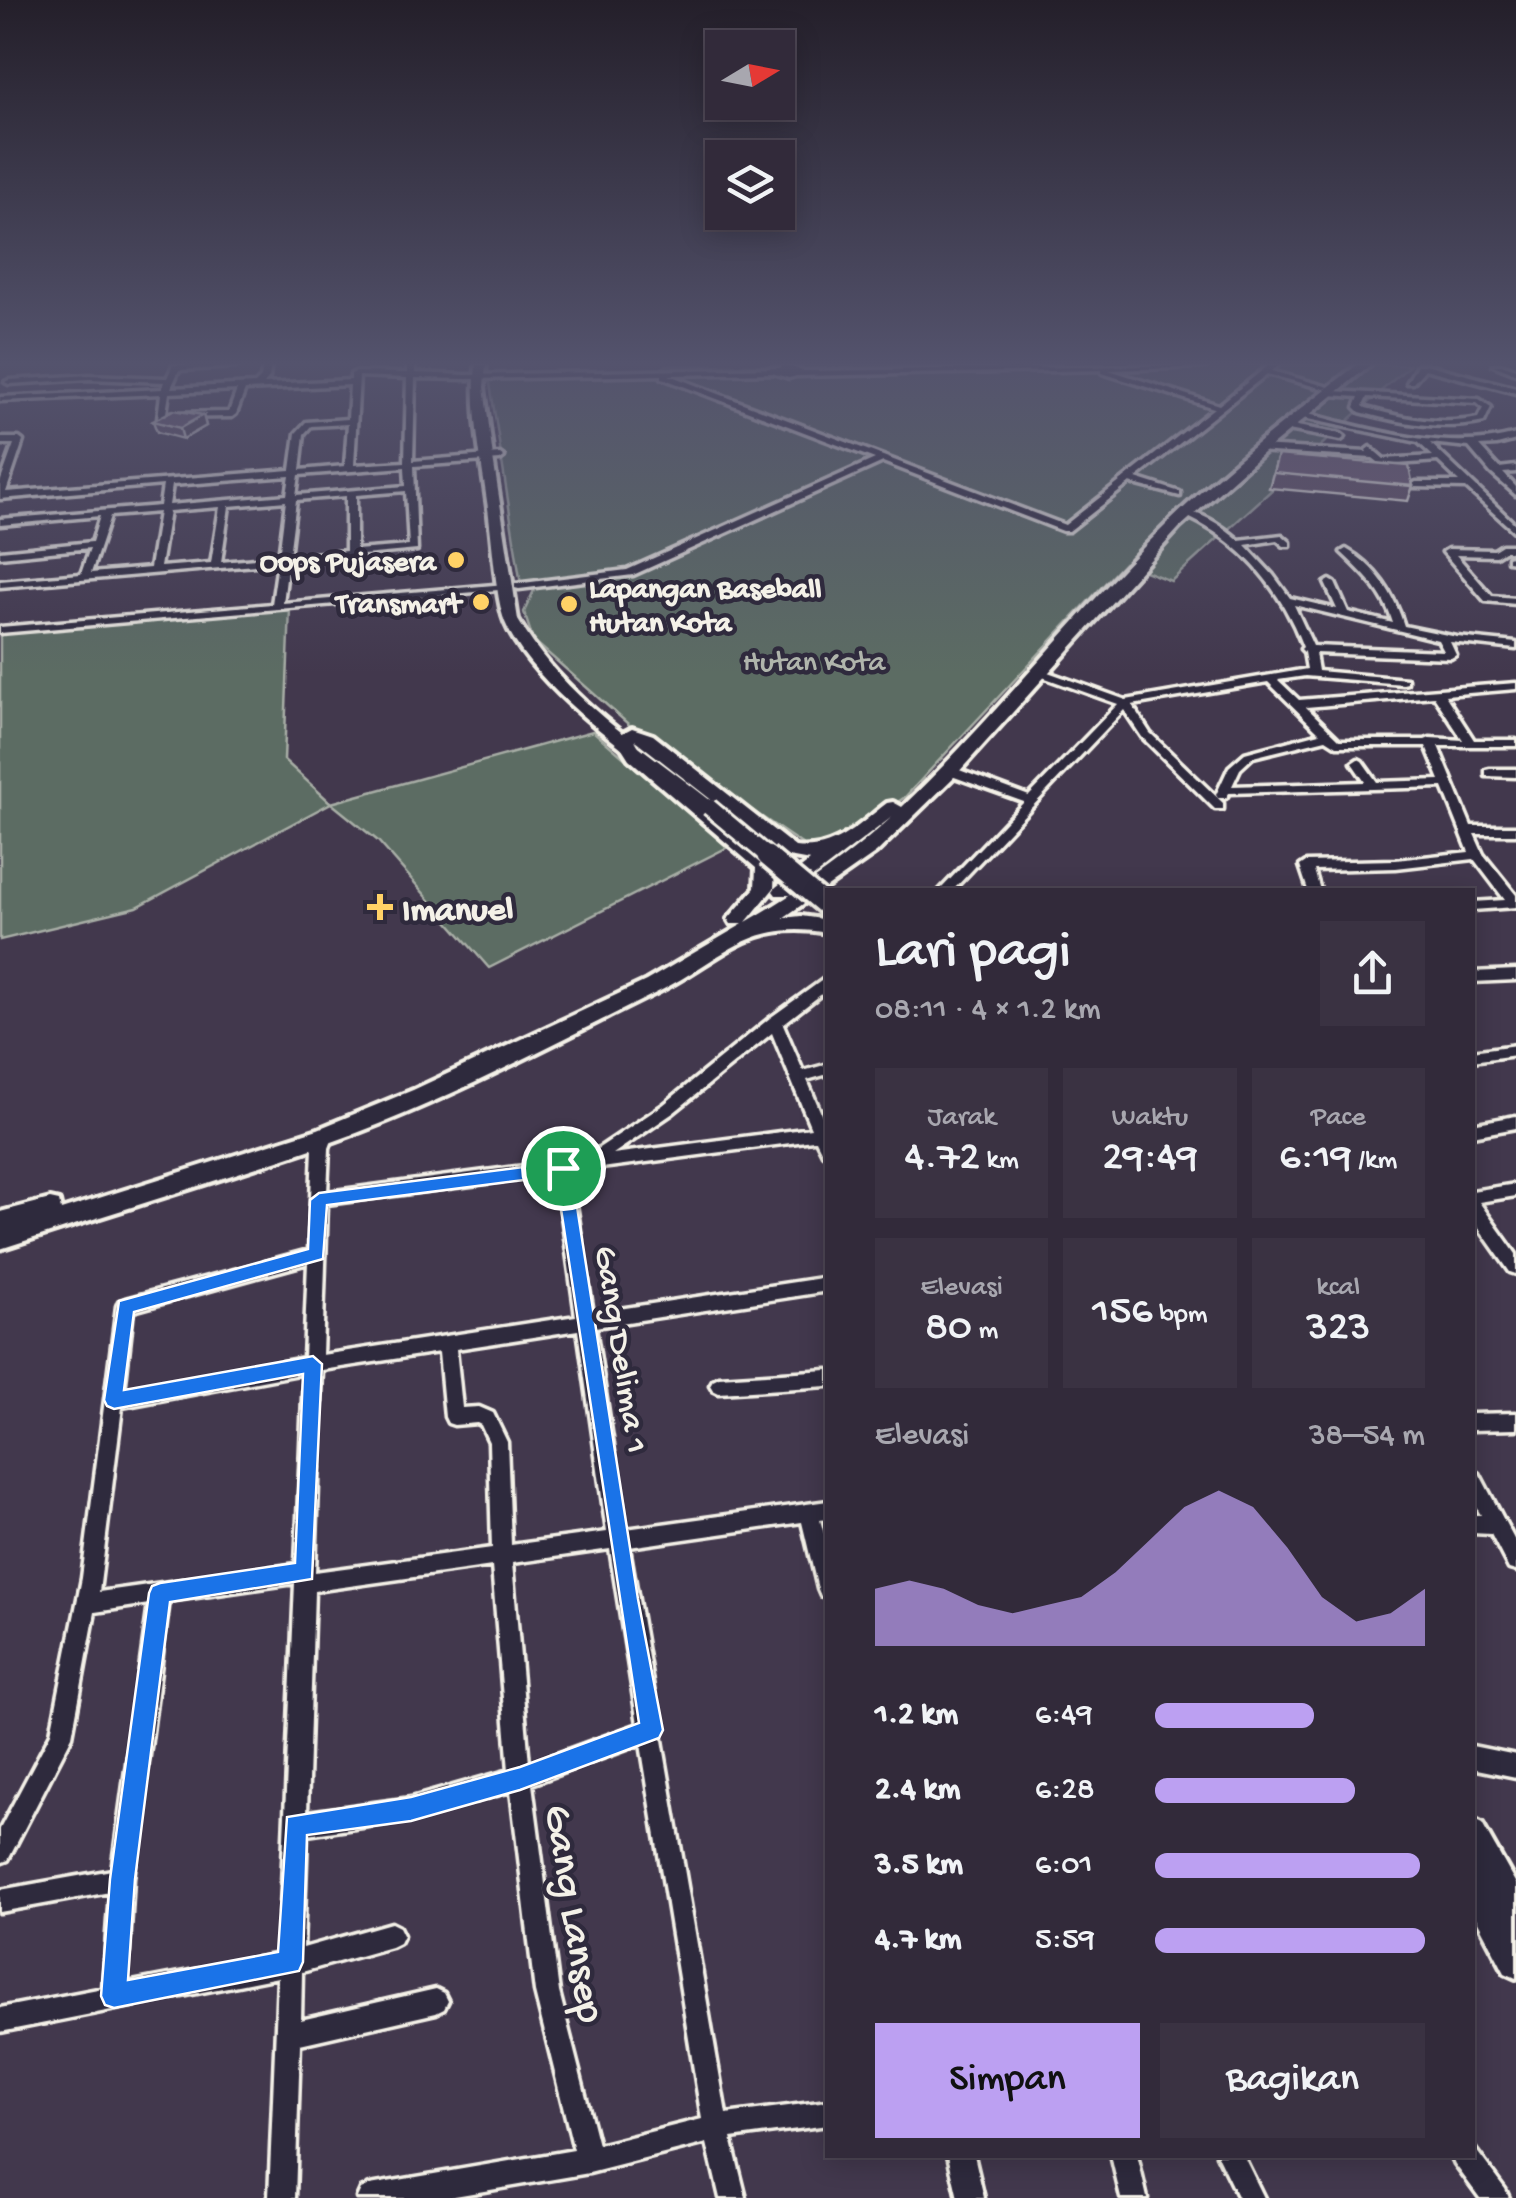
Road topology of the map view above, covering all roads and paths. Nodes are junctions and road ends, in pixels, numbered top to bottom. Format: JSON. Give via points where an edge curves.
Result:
{"nodes":[{"id":1,"x":295,"y":468,"type":"edge"},
{"id":2,"x":349,"y":468,"type":"joint"},
{"id":3,"x":355,"y":468,"type":"edge"},
{"id":4,"x":408,"y":468,"type":"edge"},
{"id":5,"x":495,"y":468,"type":"edge"},
{"id":6,"x":855,"y":468,"type":"edge"},
{"id":7,"x":906,"y":468,"type":"edge"},
{"id":8,"x":1144,"y":468,"type":"edge"},
{"id":9,"x":1226,"y":468,"type":"edge"},
{"id":10,"x":1239,"y":468,"type":"edge"},
{"id":11,"x":1451,"y":468,"type":"edge"},
{"id":12,"x":1491,"y":468,"type":"edge"},
{"id":13,"x":4,"y":469,"type":"edge"},
{"id":14,"x":1516,"y":469,"type":"edge"},
{"id":15,"x":1494,"y":471,"type":"junction"},
{"id":16,"x":294,"y":472,"type":"junction"},
{"id":17,"x":1128,"y":480,"type":"junction"},
{"id":18,"x":168,"y":482,"type":"junction"},
{"id":19,"x":1416,"y":485,"type":"edge"},
{"id":20,"x":1470,"y":485,"type":"junction"},
{"id":21,"x":410,"y":488,"type":"junction"},
{"id":22,"x":1516,"y":492,"type":"edge"},
{"id":23,"x":351,"y":493,"type":"junction"},
{"id":24,"x":1177,"y":494,"type":"dead end"},
{"id":25,"x":0,"y":495,"type":"edge"},
{"id":26,"x":290,"y":500,"type":"junction"},
{"id":27,"x":225,"y":506,"type":"junction"},
{"id":28,"x":165,"y":509,"type":"junction"},
{"id":29,"x":1187,"y":513,"type":"junction"},
{"id":30,"x":106,"y":514,"type":"junction"},
{"id":31,"x":1511,"y":520,"type":"edge"},
{"id":32,"x":0,"y":522,"type":"edge"},
{"id":33,"x":1516,"y":530,"type":"edge"},
{"id":34,"x":1240,"y":543,"type":"junction"},
{"id":35,"x":1287,"y":544,"type":"dead end"},
{"id":36,"x":95,"y":545,"type":"junction"},
{"id":37,"x":1346,"y":552,"type":"dead end"},
{"id":38,"x":0,"y":554,"type":"edge"},
{"id":39,"x":351,"y":554,"type":"junction"},
{"id":40,"x":1515,"y":555,"type":"edge"},
{"id":41,"x":282,"y":559,"type":"junction"},
{"id":42,"x":216,"y":565,"type":"junction"},
{"id":43,"x":155,"y":570,"type":"junction"},
{"id":44,"x":85,"y":577,"type":"junction"},
{"id":45,"x":512,"y":583,"type":"junction"},
{"id":46,"x":1330,"y":583,"type":"dead end"},
{"id":47,"x":0,"y":584,"type":"edge"},
{"id":48,"x":1283,"y":600,"type":"junction"},
{"id":49,"x":1516,"y":601,"type":"edge"},
{"id":50,"x":277,"y":603,"type":"junction"},
{"id":51,"x":1343,"y":611,"type":"junction"},
{"id":52,"x":0,"y":627,"type":"edge"},
{"id":53,"x":1399,"y":627,"type":"junction"},
{"id":54,"x":1443,"y":639,"type":"junction"},
{"id":55,"x":1516,"y":646,"type":"edge"},
{"id":56,"x":1306,"y":648,"type":"junction"},
{"id":57,"x":1041,"y":673,"type":"junction"},
{"id":58,"x":1309,"y":674,"type":"junction"},
{"id":59,"x":1272,"y":680,"type":"junction"},
{"id":60,"x":1403,"y":680,"type":"dead end"},
{"id":61,"x":1516,"y":686,"type":"edge"},
{"id":62,"x":1014,"y":692,"type":"junction"},
{"id":63,"x":1438,"y":693,"type":"junction"},
{"id":64,"x":1126,"y":703,"type":"junction"},
{"id":65,"x":1296,"y":704,"type":"junction"},
{"id":66,"x":628,"y":735,"type":"junction"},
{"id":67,"x":1331,"y":738,"type":"junction"},
{"id":68,"x":1430,"y":741,"type":"junction"},
{"id":69,"x":1470,"y":742,"type":"junction"},
{"id":70,"x":1516,"y":743,"type":"edge"},
{"id":71,"x":1358,"y":764,"type":"dead end"},
{"id":72,"x":950,"y":771,"type":"junction"},
{"id":73,"x":1490,"y":773,"type":"dead end"},
{"id":74,"x":1516,"y":773,"type":"edge"},
{"id":75,"x":1447,"y":783,"type":"junction"},
{"id":76,"x":1374,"y":786,"type":"junction"},
{"id":77,"x":1225,"y":790,"type":"junction"},
{"id":78,"x":1026,"y":805,"type":"junction"},
{"id":79,"x":1468,"y":830,"type":"junction"},
{"id":80,"x":1516,"y":830,"type":"edge"},
{"id":81,"x":848,"y":844,"type":"junction"},
{"id":82,"x":869,"y":848,"type":"junction"},
{"id":83,"x":790,"y":852,"type":"junction"},
{"id":84,"x":1477,"y":855,"type":"junction"},
{"id":85,"x":765,"y":866,"type":"junction"},
{"id":86,"x":843,"y":888,"type":"edge"},
{"id":87,"x":948,"y":888,"type":"edge"},
{"id":88,"x":1313,"y":888,"type":"edge"},
{"id":89,"x":825,"y":898,"type":"edge"},
{"id":90,"x":1516,"y":903,"type":"edge"},
{"id":91,"x":1475,"y":906,"type":"edge"},
{"id":92,"x":825,"y":924,"type":"edge"},
{"id":93,"x":739,"y":927,"type":"junction"},
{"id":94,"x":1475,"y":977,"type":"edge"},
{"id":95,"x":1513,"y":980,"type":"edge"},
{"id":96,"x":825,"y":984,"type":"edge"},
{"id":97,"x":776,"y":1022,"type":"junction"},
{"id":98,"x":1516,"y":1050,"type":"edge"},
{"id":99,"x":1475,"y":1056,"type":"edge"},
{"id":100,"x":825,"y":1069,"type":"edge"},
{"id":101,"x":800,"y":1077,"type":"junction"},
{"id":102,"x":1516,"y":1122,"type":"edge"},
{"id":103,"x":1475,"y":1129,"type":"edge"},
{"id":104,"x":326,"y":1135,"type":"junction"},
{"id":105,"x":825,"y":1138,"type":"edge"},
{"id":106,"x":825,"y":1140,"type":"edge"},
{"id":107,"x":584,"y":1167,"type":"junction"},
{"id":108,"x":563,"y":1168,"type":"junction"},
{"id":109,"x":320,"y":1173,"type":"junction"},
{"id":110,"x":1516,"y":1190,"type":"edge"},
{"id":111,"x":360,"y":1193,"type":"junction"},
{"id":112,"x":1475,"y":1197,"type":"edge"},
{"id":113,"x":319,"y":1200,"type":"junction"},
{"id":114,"x":1475,"y":1208,"type":"edge"},
{"id":115,"x":0,"y":1222,"type":"edge"},
{"id":116,"x":0,"y":1239,"type":"edge"},
{"id":117,"x":317,"y":1254,"type":"junction"},
{"id":118,"x":1514,"y":1260,"type":"edge"},
{"id":119,"x":825,"y":1284,"type":"edge"},
{"id":120,"x":586,"y":1323,"type":"junction"},
{"id":121,"x":447,"y":1344,"type":"junction"},
{"id":122,"x":313,"y":1364,"type":"junction"},
{"id":123,"x":825,"y":1378,"type":"edge"},
{"id":124,"x":719,"y":1386,"type":"dead end"},
{"id":125,"x":114,"y":1400,"type":"junction"},
{"id":126,"x":1516,"y":1421,"type":"edge"},
{"id":127,"x":1475,"y":1422,"type":"edge"},
{"id":128,"x":1475,"y":1484,"type":"edge"},
{"id":129,"x":818,"y":1511,"type":"edge"},
{"id":130,"x":1475,"y":1524,"type":"edge"},
{"id":131,"x":1497,"y":1525,"type":"junction"},
{"id":132,"x":620,"y":1538,"type":"junction"},
{"id":133,"x":502,"y":1555,"type":"junction"},
{"id":134,"x":1516,"y":1562,"type":"edge"},
{"id":135,"x":825,"y":1566,"type":"edge"},
{"id":136,"x":305,"y":1577,"type":"junction"},
{"id":137,"x":160,"y":1593,"type":"junction"},
{"id":138,"x":88,"y":1603,"type":"junction"},
{"id":139,"x":651,"y":1730,"type":"junction"},
{"id":140,"x":1475,"y":1758,"type":"edge"},
{"id":141,"x":1516,"y":1766,"type":"edge"},
{"id":142,"x":520,"y":1778,"type":"junction"},
{"id":143,"x":296,"y":1825,"type":"junction"},
{"id":144,"x":1475,"y":1839,"type":"edge"},
{"id":145,"x":0,"y":1852,"type":"edge"},
{"id":146,"x":122,"y":1879,"type":"junction"},
{"id":147,"x":1475,"y":1884,"type":"edge"},
{"id":148,"x":0,"y":1901,"type":"edge"},
{"id":149,"x":1516,"y":1914,"type":"edge"},
{"id":150,"x":391,"y":1935,"type":"dead end"},
{"id":151,"x":290,"y":1962,"type":"junction"},
{"id":152,"x":1516,"y":1962,"type":"edge"},
{"id":153,"x":114,"y":1996,"type":"junction"},
{"id":154,"x":436,"y":2001,"type":"dead end"},
{"id":155,"x":0,"y":2020,"type":"edge"},
{"id":156,"x":288,"y":2035,"type":"junction"},
{"id":157,"x":825,"y":2113,"type":"edge"},
{"id":158,"x":716,"y":2128,"type":"junction"},
{"id":159,"x":963,"y":2158,"type":"edge"},
{"id":160,"x":1125,"y":2158,"type":"edge"},
{"id":161,"x":1231,"y":2158,"type":"edge"},
{"id":162,"x":1466,"y":2158,"type":"edge"},
{"id":163,"x":588,"y":2160,"type":"junction"},
{"id":164,"x":282,"y":2198,"type":"edge"},
{"id":165,"x":370,"y":2198,"type":"edge"},
{"id":166,"x":732,"y":2198,"type":"edge"},
{"id":167,"x":971,"y":2198,"type":"edge"},
{"id":168,"x":1134,"y":2198,"type":"edge"},
{"id":169,"x":1250,"y":2198,"type":"edge"},
{"id":170,"x":1496,"y":2198,"type":"edge"}],
"edges":[{"from":1,"to":16,"type":"street"},
{"from":2,"to":3,"type":"street"},
{"from":2,"to":16,"type":"street"},
{"from":4,"to":21,"type":"street"},
{"from":5,"to":45,"type":"main road"},
{"from":6,"to":45,"type":"street","via":[[628,573]]},
{"from":7,"to":17,"type":"street","via":[[1066,529]]},
{"from":8,"to":17,"type":"street"},
{"from":9,"to":62,"type":"highway","via":[[1138,545]]},
{"from":10,"to":29,"type":"highway"},
{"from":11,"to":20,"type":"street"},
{"from":12,"to":15,"type":"street"},
{"from":13,"to":25,"type":"street"},
{"from":14,"to":15,"type":"street"},
{"from":15,"to":22,"type":"street"},
{"from":16,"to":18,"type":"street"},
{"from":16,"to":26,"type":"street"},
{"from":17,"to":24,"type":"street"},
{"from":18,"to":25,"type":"street"},
{"from":18,"to":28,"type":"street"},
{"from":19,"to":20,"type":"street"},
{"from":20,"to":31,"type":"street"},
{"from":21,"to":23,"type":"street"},
{"from":21,"to":39,"type":"street","via":[[414,548]]},
{"from":23,"to":26,"type":"street"},
{"from":23,"to":39,"type":"street"},
{"from":26,"to":27,"type":"street"},
{"from":26,"to":41,"type":"street"},
{"from":27,"to":28,"type":"street"},
{"from":27,"to":42,"type":"street"},
{"from":28,"to":30,"type":"street"},
{"from":28,"to":43,"type":"street"},
{"from":29,"to":34,"type":"street"},
{"from":29,"to":57,"type":"highway"},
{"from":30,"to":32,"type":"street"},
{"from":30,"to":36,"type":"street"},
{"from":31,"to":33,"type":"street"},
{"from":34,"to":35,"type":"street","via":[[1279,536]]},
{"from":34,"to":48,"type":"street"},
{"from":36,"to":38,"type":"street"},
{"from":36,"to":44,"type":"street"},
{"from":37,"to":53,"type":"street","via":[[1374,574]]},
{"from":39,"to":41,"type":"street"},
{"from":40,"to":49,"type":"street","via":[[1448,552],[1489,599]]},
{"from":41,"to":42,"type":"street"},
{"from":41,"to":50,"type":"street"},
{"from":42,"to":43,"type":"street"},
{"from":43,"to":44,"type":"street"},
{"from":44,"to":47,"type":"street"},
{"from":45,"to":50,"type":"street"},
{"from":45,"to":66,"type":"main road","via":[[532,640]]},
{"from":46,"to":51,"type":"street"},
{"from":48,"to":51,"type":"street"},
{"from":48,"to":56,"type":"street"},
{"from":50,"to":52,"type":"street"},
{"from":51,"to":53,"type":"street"},
{"from":53,"to":54,"type":"street"},
{"from":54,"to":55,"type":"street"},
{"from":54,"to":56,"type":"street","via":[[1451,655]]},
{"from":56,"to":58,"type":"street","via":[[1314,666]]},
{"from":57,"to":62,"type":"highway"},
{"from":57,"to":64,"type":"street"},
{"from":58,"to":59,"type":"street"},
{"from":58,"to":60,"type":"street"},
{"from":59,"to":64,"type":"street"},
{"from":59,"to":65,"type":"street"},
{"from":61,"to":63,"type":"street"},
{"from":62,"to":72,"type":"highway"},
{"from":62,"to":81,"type":"highway"},
{"from":63,"to":65,"type":"street"},
{"from":63,"to":69,"type":"street"},
{"from":64,"to":77,"type":"street","via":[[1146,735],[1217,810]]},
{"from":64,"to":78,"type":"street"},
{"from":65,"to":67,"type":"street"},
{"from":66,"to":83,"type":"highway","via":[[647,739]]},
{"from":66,"to":85,"type":"highway","via":[[635,755]]},
{"from":66,"to":89,"type":"main road","bridge":true},
{"from":67,"to":68,"type":"street"},
{"from":67,"to":77,"type":"street","via":[[1249,754]]},
{"from":68,"to":69,"type":"street"},
{"from":68,"to":75,"type":"street"},
{"from":69,"to":70,"type":"street"},
{"from":71,"to":76,"type":"street"},
{"from":72,"to":78,"type":"street"},
{"from":72,"to":82,"type":"highway"},
{"from":73,"to":74,"type":"street"},
{"from":75,"to":76,"type":"street"},
{"from":75,"to":79,"type":"street"},
{"from":76,"to":77,"type":"street"},
{"from":78,"to":87,"type":"street"},
{"from":79,"to":80,"type":"street"},
{"from":79,"to":84,"type":"street"},
{"from":81,"to":83,"type":"highway","via":[[816,855]]},
{"from":81,"to":93,"type":"highway"},
{"from":82,"to":86,"type":"highway"},
{"from":82,"to":93,"type":"highway","via":[[813,890]]},
{"from":83,"to":85,"type":"highway","via":[[799,863],[795,870]]},
{"from":84,"to":88,"type":"street","via":[[1306,866]]},
{"from":84,"to":90,"type":"street"},
{"from":85,"to":93,"type":"highway","via":[[765,888]]},
{"from":90,"to":91,"type":"street"},
{"from":92,"to":93,"type":"highway"},
{"from":93,"to":104,"type":"highway","via":[[652,986],[552,1037]]},
{"from":93,"to":115,"type":"highway","via":[[565,1016],[316,1124]]},
{"from":94,"to":95,"type":"street"},
{"from":96,"to":97,"type":"street"},
{"from":97,"to":101,"type":"street"},
{"from":97,"to":107,"type":"street"},
{"from":98,"to":99,"type":"street"},
{"from":100,"to":101,"type":"street"},
{"from":101,"to":105,"type":"street"},
{"from":102,"to":103,"type":"street"},
{"from":104,"to":109,"type":"street"},
{"from":104,"to":116,"type":"highway"},
{"from":106,"to":107,"type":"street"},
{"from":107,"to":108,"type":"street"},
{"from":108,"to":111,"type":"street"},
{"from":108,"to":120,"type":"street","name":"Gang Delima 1"},
{"from":109,"to":111,"type":"street"},
{"from":109,"to":113,"type":"street"},
{"from":110,"to":112,"type":"street"},
{"from":111,"to":113,"type":"street"},
{"from":113,"to":117,"type":"street"},
{"from":114,"to":118,"type":"street"},
{"from":117,"to":122,"type":"street"},
{"from":117,"to":125,"type":"street","via":[[125,1306]]},
{"from":119,"to":120,"type":"street"},
{"from":120,"to":121,"type":"street"},
{"from":120,"to":132,"type":"street","name":"Gang Delima 1"},
{"from":121,"to":122,"type":"street"},
{"from":121,"to":133,"type":"street","name":"Gang Lansep","via":[[454,1416],[487,1419],[498,1442]]},
{"from":122,"to":125,"type":"street"},
{"from":122,"to":136,"type":"street"},
{"from":123,"to":124,"type":"street"},
{"from":125,"to":138,"type":"street"},
{"from":126,"to":127,"type":"street"},
{"from":128,"to":131,"type":"street"},
{"from":129,"to":132,"type":"street"},
{"from":129,"to":135,"type":"street"},
{"from":130,"to":131,"type":"street"},
{"from":131,"to":134,"type":"street"},
{"from":132,"to":133,"type":"street"},
{"from":132,"to":139,"type":"street","name":"Gang Delima 1"},
{"from":133,"to":136,"type":"street"},
{"from":133,"to":142,"type":"street","name":"Gang Lansep"},
{"from":136,"to":137,"type":"street"},
{"from":136,"to":143,"type":"street"},
{"from":137,"to":138,"type":"street"},
{"from":137,"to":146,"type":"street"},
{"from":138,"to":145,"type":"street","via":[[60,1736]]},
{"from":139,"to":142,"type":"street"},
{"from":139,"to":158,"type":"street","name":"Gang Delima 1"},
{"from":140,"to":141,"type":"street"},
{"from":142,"to":143,"type":"street","via":[[411,1809]]},
{"from":142,"to":163,"type":"street","name":"Gang Lansep","via":[[547,1992]]},
{"from":143,"to":151,"type":"street"},
{"from":144,"to":149,"type":"main road"},
{"from":146,"to":148,"type":"street"},
{"from":146,"to":153,"type":"street"},
{"from":147,"to":152,"type":"main road"},
{"from":150,"to":151,"type":"street"},
{"from":151,"to":153,"type":"street"},
{"from":151,"to":156,"type":"street"},
{"from":153,"to":155,"type":"street"},
{"from":154,"to":156,"type":"street"},
{"from":156,"to":164,"type":"street"},
{"from":157,"to":158,"type":"street"},
{"from":158,"to":163,"type":"street"},
{"from":158,"to":166,"type":"street","name":"Gang Delima 1"},
{"from":159,"to":167,"type":"street"},
{"from":160,"to":168,"type":"street"},
{"from":161,"to":169,"type":"street"},
{"from":162,"to":170,"type":"street"},
{"from":163,"to":165,"type":"street"}]}
